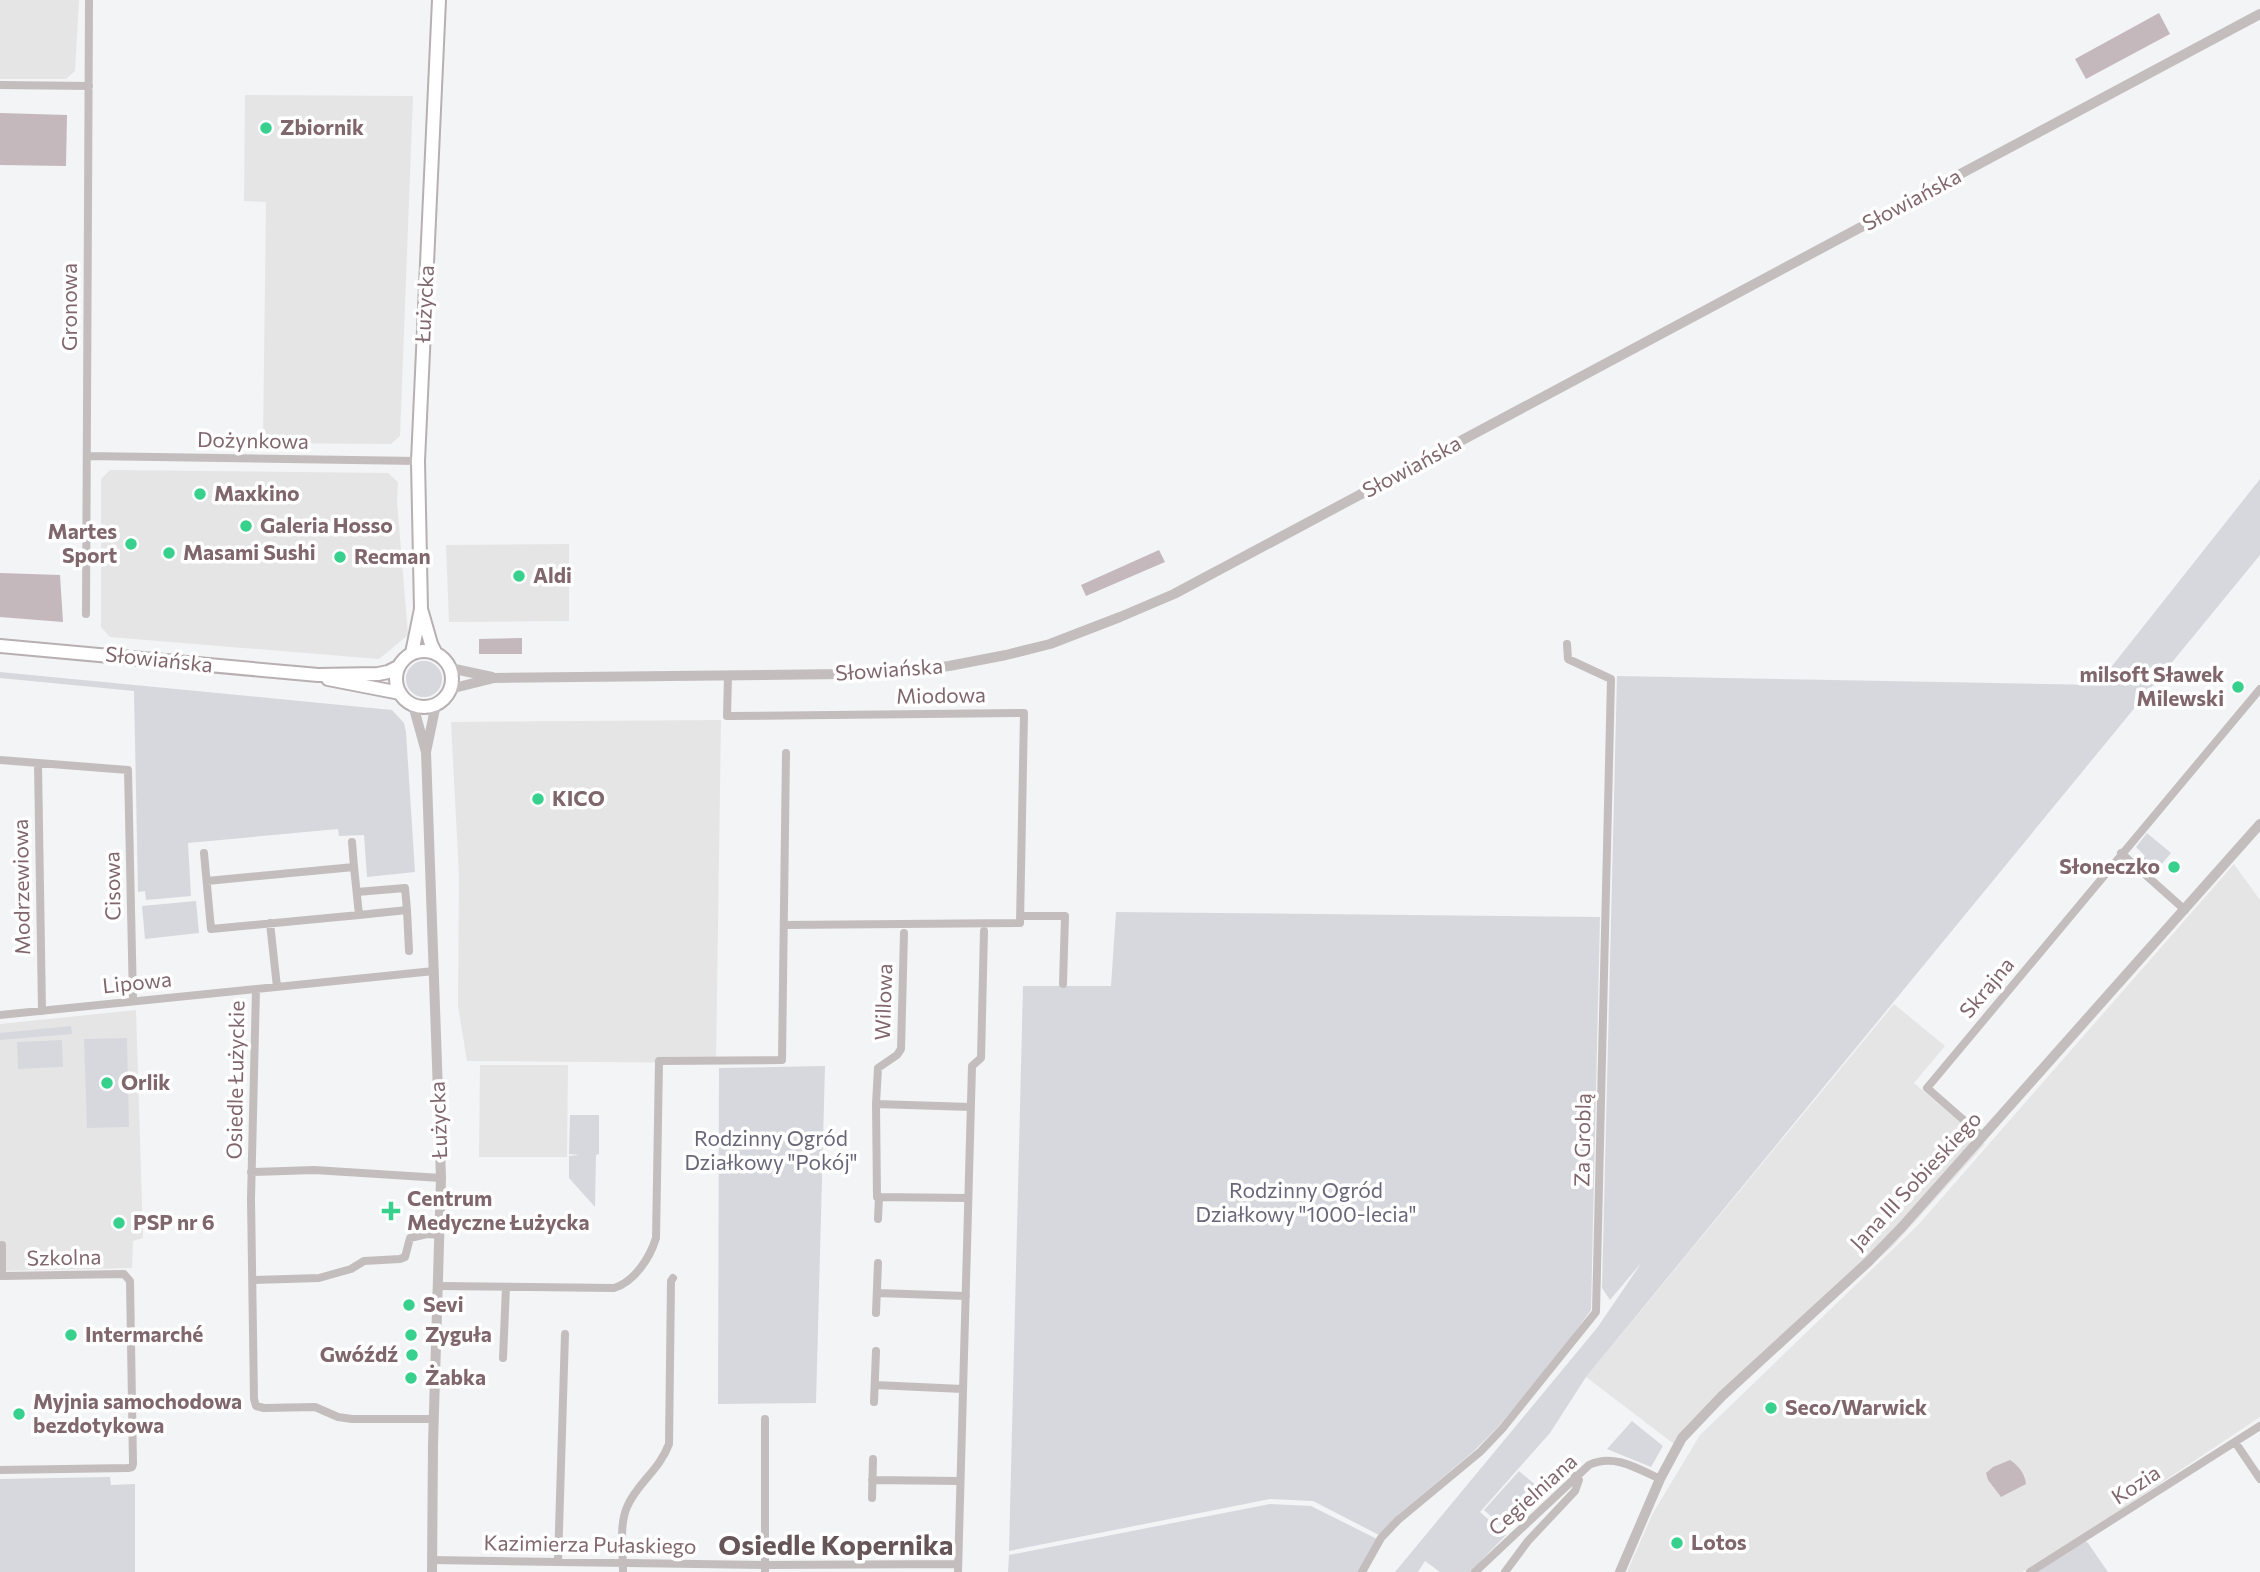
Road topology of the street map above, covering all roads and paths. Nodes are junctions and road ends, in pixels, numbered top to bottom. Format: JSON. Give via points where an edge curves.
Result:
{"nodes":[{"id":1,"x":89,"y":0,"type":"edge"},
{"id":2,"x":439,"y":0,"type":"edge"},
{"id":3,"x":2260,"y":14,"type":"edge"},
{"id":4,"x":0,"y":85,"type":"edge"},
{"id":5,"x":89,"y":86,"type":"junction"},
{"id":6,"x":88,"y":456,"type":"junction"},
{"id":7,"x":418,"y":460,"type":"junction"},
{"id":8,"x":421,"y":608,"type":"junction"},
{"id":9,"x":86,"y":614,"type":"dead end"},
{"id":10,"x":1567,"y":644,"type":"dead end"},
{"id":11,"x":0,"y":646,"type":"edge"},
{"id":12,"x":412,"y":653,"type":"junction"},
{"id":13,"x":436,"y":654,"type":"junction"},
{"id":14,"x":398,"y":667,"type":"junction"},
{"id":15,"x":450,"y":668,"type":"junction"},
{"id":16,"x":318,"y":676,"type":"junction"},
{"id":17,"x":728,"y":676,"type":"junction"},
{"id":18,"x":494,"y":678,"type":"junction"},
{"id":19,"x":450,"y":689,"type":"junction"},
{"id":20,"x":2260,"y":689,"type":"edge"},
{"id":21,"x":400,"y":693,"type":"junction"},
{"id":22,"x":436,"y":704,"type":"junction"},
{"id":23,"x":413,"y":705,"type":"junction"},
{"id":24,"x":426,"y":751,"type":"junction"},
{"id":25,"x":786,"y":753,"type":"dead end"},
{"id":26,"x":0,"y":760,"type":"edge"},
{"id":27,"x":38,"y":764,"type":"junction"},
{"id":28,"x":2260,"y":824,"type":"edge"},
{"id":29,"x":352,"y":842,"type":"dead end"},
{"id":30,"x":204,"y":853,"type":"dead end"},
{"id":31,"x":2122,"y":853,"type":"junction"},
{"id":32,"x":354,"y":867,"type":"junction"},
{"id":33,"x":207,"y":881,"type":"junction"},
{"id":34,"x":357,"y":892,"type":"junction"},
{"id":35,"x":407,"y":910,"type":"junction"},
{"id":36,"x":2185,"y":910,"type":"junction"},
{"id":37,"x":359,"y":915,"type":"junction"},
{"id":38,"x":1021,"y":916,"type":"junction"},
{"id":39,"x":271,"y":923,"type":"junction"},
{"id":40,"x":784,"y":925,"type":"junction"},
{"id":41,"x":984,"y":931,"type":"dead end"},
{"id":42,"x":904,"y":933,"type":"dead end"},
{"id":43,"x":409,"y":951,"type":"dead end"},
{"id":44,"x":434,"y":971,"type":"junction"},
{"id":45,"x":1063,"y":984,"type":"dead end"},
{"id":46,"x":276,"y":987,"type":"junction"},
{"id":47,"x":256,"y":989,"type":"junction"},
{"id":48,"x":133,"y":1001,"type":"junction"},
{"id":49,"x":42,"y":1011,"type":"junction"},
{"id":50,"x":0,"y":1015,"type":"edge"},
{"id":51,"x":876,"y":1104,"type":"junction"},
{"id":52,"x":971,"y":1107,"type":"junction"},
{"id":53,"x":1983,"y":1137,"type":"junction"},
{"id":54,"x":251,"y":1172,"type":"junction"},
{"id":55,"x":441,"y":1178,"type":"junction"},
{"id":56,"x":879,"y":1197,"type":"junction"},
{"id":57,"x":967,"y":1198,"type":"junction"},
{"id":58,"x":878,"y":1219,"type":"dead end"},
{"id":59,"x":440,"y":1235,"type":"junction"},
{"id":60,"x":2,"y":1245,"type":"dead end"},
{"id":61,"x":877,"y":1263,"type":"dead end"},
{"id":62,"x":673,"y":1278,"type":"dead end"},
{"id":63,"x":253,"y":1280,"type":"junction"},
{"id":64,"x":438,"y":1286,"type":"junction"},
{"id":65,"x":506,"y":1287,"type":"junction"},
{"id":66,"x":877,"y":1293,"type":"junction"},
{"id":67,"x":966,"y":1296,"type":"junction"},
{"id":68,"x":876,"y":1313,"type":"dead end"},
{"id":69,"x":565,"y":1334,"type":"dead end"},
{"id":70,"x":876,"y":1351,"type":"dead end"},
{"id":71,"x":503,"y":1358,"type":"dead end"},
{"id":72,"x":875,"y":1385,"type":"junction"},
{"id":73,"x":963,"y":1389,"type":"junction"},
{"id":74,"x":874,"y":1402,"type":"dead end"},
{"id":75,"x":433,"y":1419,"type":"junction"},
{"id":76,"x":765,"y":1419,"type":"dead end"},
{"id":77,"x":2260,"y":1426,"type":"edge"},
{"id":78,"x":2235,"y":1442,"type":"junction"},
{"id":79,"x":873,"y":1459,"type":"dead end"},
{"id":80,"x":0,"y":1470,"type":"edge"},
{"id":81,"x":1575,"y":1476,"type":"junction"},
{"id":82,"x":1660,"y":1479,"type":"junction"},
{"id":83,"x":2260,"y":1479,"type":"edge"},
{"id":84,"x":872,"y":1480,"type":"junction"},
{"id":85,"x":960,"y":1481,"type":"junction"},
{"id":86,"x":872,"y":1498,"type":"dead end"},
{"id":87,"x":558,"y":1562,"type":"junction"},
{"id":88,"x":432,"y":1566,"type":"edge"},
{"id":89,"x":623,"y":1567,"type":"edge"},
{"id":90,"x":958,"y":1568,"type":"edge"},
{"id":91,"x":765,"y":1569,"type":"edge"},
{"id":92,"x":1362,"y":1572,"type":"edge"},
{"id":93,"x":1475,"y":1572,"type":"edge"},
{"id":94,"x":1505,"y":1572,"type":"edge"},
{"id":95,"x":1620,"y":1572,"type":"edge"},
{"id":96,"x":2029,"y":1572,"type":"edge"}],
"edges":[{"from":1,"to":5,"type":"street","name":"Gronowa"},
{"from":2,"to":7,"type":"main road","name":"Łużycka"},
{"from":3,"to":17,"type":"street","name":"Słowiańska","via":[[1265,546],[1131,613],[1050,643],[963,664],[876,673]]},
{"from":4,"to":5,"type":"street"},
{"from":5,"to":6,"type":"street","name":"Gronowa"},
{"from":6,"to":7,"type":"street","name":"Dożynkowa"},
{"from":6,"to":9,"type":"street","name":"Gronowa"},
{"from":7,"to":8,"type":"main road","name":"Łużycka"},
{"from":8,"to":12,"type":"main road","name":"Łużycka"},
{"from":8,"to":13,"type":"main road","name":"Łużycka"},
{"from":10,"to":92,"type":"street","name":"Za Groblą","via":[[1568,659],[1611,679],[1596,1312],[1502,1429],[1381,1538]]},
{"from":11,"to":16,"type":"main road","name":"Słowiańska"},
{"from":12,"to":13,"type":"main road"},
{"from":12,"to":14,"type":"main road"},
{"from":13,"to":15,"type":"main road"},
{"from":14,"to":16,"type":"main road","name":"Słowiańska","via":[[378,674]]},
{"from":14,"to":21,"type":"main road"},
{"from":15,"to":18,"type":"street","name":"Słowiańska"},
{"from":15,"to":19,"type":"main road"},
{"from":16,"to":21,"type":"main road","name":"Słowiańska"},
{"from":17,"to":18,"type":"street","name":"Słowiańska"},
{"from":17,"to":38,"type":"street","name":"Miodowa","via":[[727,716],[1024,713]]},
{"from":18,"to":19,"type":"street","name":"Słowiańska"},
{"from":19,"to":22,"type":"main road"},
{"from":20,"to":31,"type":"street","name":"Skrajna"},
{"from":21,"to":23,"type":"main road"},
{"from":22,"to":23,"type":"main road"},
{"from":22,"to":24,"type":"street","name":"Łużycka"},
{"from":23,"to":24,"type":"street","name":"Łużycka"},
{"from":24,"to":44,"type":"street","name":"Łużycka"},
{"from":25,"to":40,"type":"street"},
{"from":26,"to":27,"type":"street"},
{"from":27,"to":48,"type":"street","name":"Cisowa","via":[[128,770]]},
{"from":27,"to":49,"type":"street","name":"Modrzewiowa"},
{"from":28,"to":36,"type":"street","name":"Jana III Sobieskiego"},
{"from":29,"to":32,"type":"street"},
{"from":30,"to":33,"type":"street"},
{"from":31,"to":36,"type":"street"},
{"from":31,"to":53,"type":"street","name":"Skrajna","via":[[1927,1088]]},
{"from":32,"to":33,"type":"street"},
{"from":32,"to":34,"type":"street"},
{"from":33,"to":39,"type":"street","via":[[211,929]]},
{"from":34,"to":35,"type":"street","via":[[405,888]]},
{"from":34,"to":37,"type":"street"},
{"from":35,"to":37,"type":"street"},
{"from":35,"to":43,"type":"street"},
{"from":36,"to":53,"type":"street","name":"Jana III Sobieskiego"},
{"from":37,"to":39,"type":"street"},
{"from":38,"to":40,"type":"street","via":[[1020,923]]},
{"from":38,"to":45,"type":"street","via":[[1065,916]]},
{"from":39,"to":46,"type":"street"},
{"from":40,"to":65,"type":"street","via":[[782,1060],[659,1061],[656,1238],[652,1251],[630,1279],[614,1288]]},
{"from":41,"to":52,"type":"street","via":[[981,1058],[972,1066]]},
{"from":42,"to":51,"type":"street","name":"Willowa","via":[[901,1048],[878,1068]]},
{"from":44,"to":46,"type":"street","name":"Lipowa"},
{"from":44,"to":55,"type":"street","name":"Łużycka"},
{"from":46,"to":47,"type":"street","name":"Lipowa"},
{"from":47,"to":48,"type":"street","name":"Lipowa"},
{"from":47,"to":54,"type":"street","name":"Osiedle Łużyckie"},
{"from":48,"to":49,"type":"street","name":"Lipowa"},
{"from":49,"to":50,"type":"street","name":"Lipowa"},
{"from":51,"to":52,"type":"street"},
{"from":51,"to":56,"type":"street"},
{"from":52,"to":57,"type":"street"},
{"from":53,"to":82,"type":"street","name":"Jana III Sobieskiego","via":[[1884,1246],[1695,1423]]},
{"from":54,"to":55,"type":"street","name":"Osiedle Łużyckie","via":[[314,1170]]},
{"from":54,"to":63,"type":"street","name":"Osiedle Łużyckie"},
{"from":55,"to":59,"type":"street","name":"Łużycka"},
{"from":56,"to":57,"type":"street"},
{"from":56,"to":58,"type":"street"},
{"from":57,"to":67,"type":"street"},
{"from":59,"to":63,"type":"street","via":[[410,1238],[405,1257],[400,1259],[364,1261],[319,1278]]},
{"from":59,"to":64,"type":"street","name":"Łużycka"},
{"from":60,"to":80,"type":"street","name":"Szkolna","via":[[2,1276],[124,1274],[130,1281],[133,1464],[128,1468]]},
{"from":61,"to":66,"type":"street"},
{"from":62,"to":89,"type":"street","via":[[669,1444],[626,1508]]},
{"from":63,"to":75,"type":"street","name":"Osiedle Łużyckie","via":[[256,1406],[315,1407],[352,1419]]},
{"from":64,"to":65,"type":"street"},
{"from":64,"to":75,"type":"street","name":"Łużycka"},
{"from":65,"to":71,"type":"street"},
{"from":66,"to":67,"type":"street"},
{"from":66,"to":68,"type":"street"},
{"from":67,"to":73,"type":"street"},
{"from":69,"to":87,"type":"street"},
{"from":70,"to":72,"type":"street"},
{"from":72,"to":73,"type":"street"},
{"from":72,"to":74,"type":"street"},
{"from":73,"to":85,"type":"street"},
{"from":75,"to":88,"type":"street","name":"Łużycka"},
{"from":76,"to":91,"type":"street"},
{"from":77,"to":78,"type":"street","name":"Kozia"},
{"from":78,"to":83,"type":"street"},
{"from":78,"to":96,"type":"street","name":"Kozia"},
{"from":79,"to":84,"type":"street"},
{"from":81,"to":82,"type":"street","name":"Cegielniana","via":[[1589,1465],[1607,1460]]},
{"from":81,"to":93,"type":"street","name":"Cegielniana"},
{"from":81,"to":94,"type":"street","via":[[1579,1480],[1575,1491]]},
{"from":82,"to":95,"type":"street","name":"Jana III Sobieskiego"},
{"from":84,"to":85,"type":"street"},
{"from":84,"to":86,"type":"street"},
{"from":85,"to":90,"type":"street"},
{"from":87,"to":88,"type":"street","name":"Kazimierza Pułaskiego"},
{"from":87,"to":89,"type":"street","name":"Kazimierza Pułaskiego"},
{"from":89,"to":91,"type":"street","name":"Kazimierza Pułaskiego"},
{"from":90,"to":91,"type":"street","name":"Kazimierza Pułaskiego"}]}
